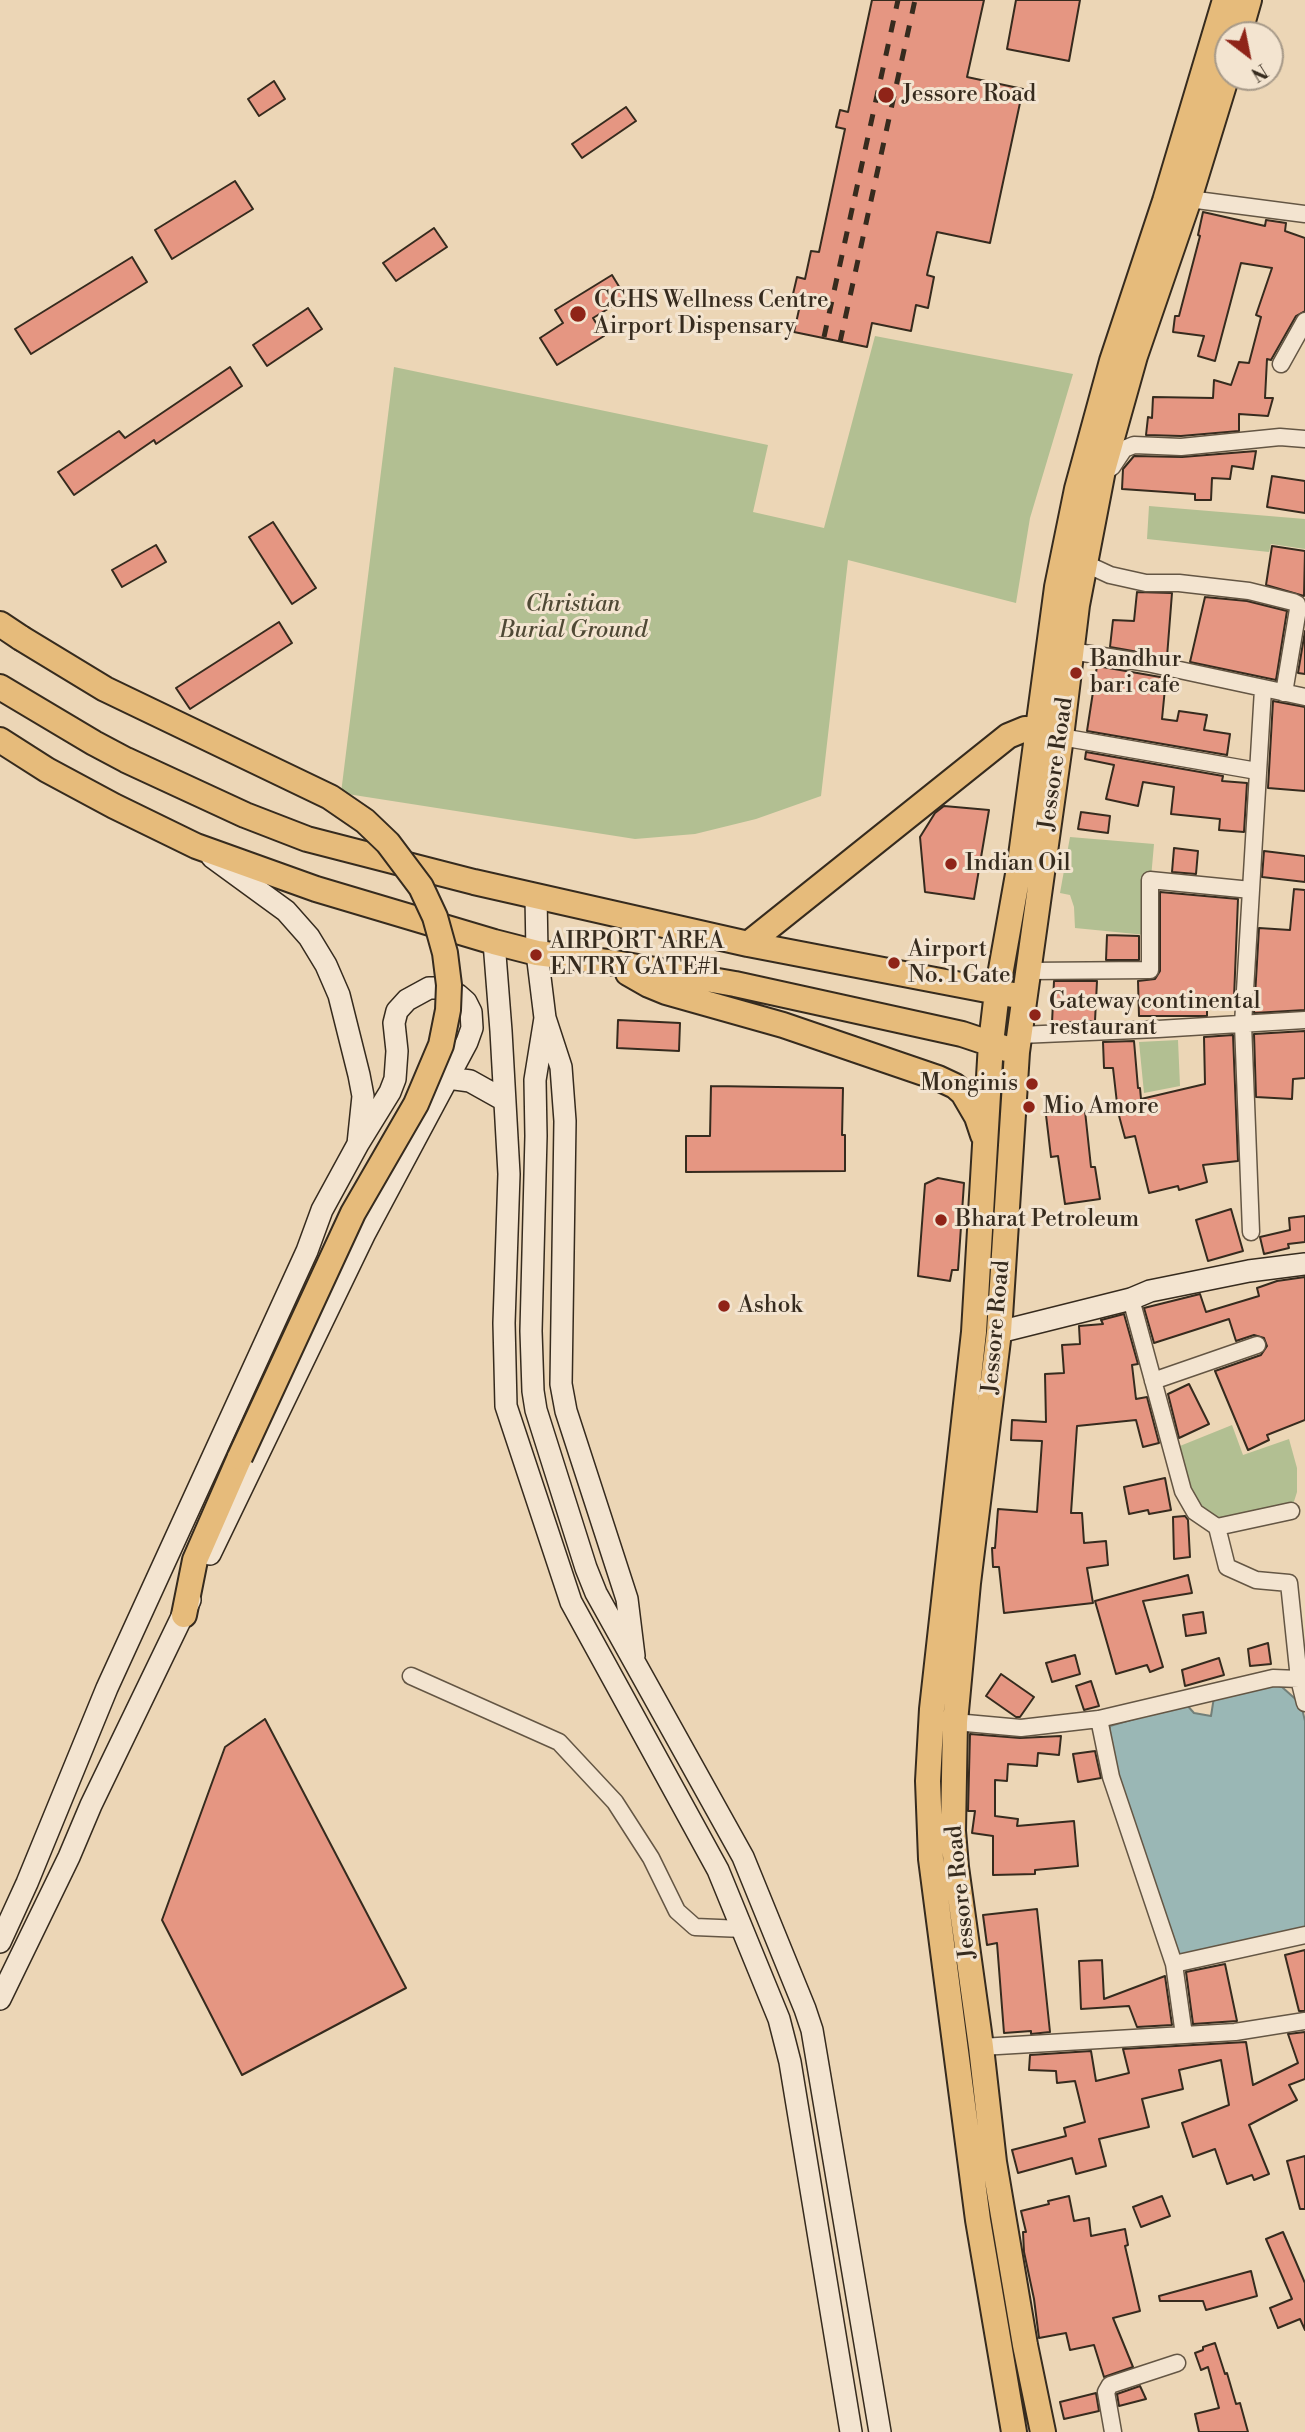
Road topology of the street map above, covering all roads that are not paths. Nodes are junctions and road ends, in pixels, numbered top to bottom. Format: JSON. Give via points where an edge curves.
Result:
{"nodes":[{"id":1,"x":1226,"y":0,"type":"edge"},
{"id":2,"x":1250,"y":0,"type":"edge"},
{"id":3,"x":1243,"y":21,"type":"edge"},
{"id":4,"x":1222,"y":91,"type":"edge"},
{"id":5,"x":1189,"y":199,"type":"junction"},
{"id":6,"x":1305,"y":214,"type":"edge"},
{"id":7,"x":1305,"y":321,"type":"edge"},
{"id":8,"x":1281,"y":363,"type":"dead end"},
{"id":9,"x":1305,"y":439,"type":"edge"},
{"id":10,"x":1093,"y":469,"type":"junction"},
{"id":11,"x":1084,"y":563,"type":"junction"},
{"id":12,"x":0,"y":624,"type":"edge"},
{"id":13,"x":1071,"y":651,"type":"junction"},
{"id":14,"x":0,"y":687,"type":"edge"},
{"id":15,"x":1263,"y":689,"type":"junction"},
{"id":16,"x":1284,"y":693,"type":"junction"},
{"id":17,"x":1305,"y":697,"type":"edge"},
{"id":18,"x":1037,"y":730,"type":"junction"},
{"id":19,"x":1061,"y":737,"type":"junction"},
{"id":20,"x":0,"y":740,"type":"edge"},
{"id":21,"x":1257,"y":771,"type":"junction"},
{"id":22,"x":196,"y":846,"type":"junction"},
{"id":23,"x":1251,"y":890,"type":"junction"},
{"id":24,"x":536,"y":897,"type":"junction"},
{"id":25,"x":494,"y":943,"type":"junction"},
{"id":26,"x":748,"y":944,"type":"junction"},
{"id":27,"x":537,"y":953,"type":"junction"},
{"id":28,"x":615,"y":963,"type":"junction"},
{"id":29,"x":1028,"y":971,"type":"junction"},
{"id":30,"x":997,"y":992,"type":"junction"},
{"id":31,"x":1024,"y":997,"type":"junction"},
{"id":32,"x":545,"y":1018,"type":"junction"},
{"id":33,"x":1305,"y":1020,"type":"edge"},
{"id":34,"x":1243,"y":1024,"type":"junction"},
{"id":35,"x":991,"y":1043,"type":"junction"},
{"id":36,"x":1018,"y":1044,"type":"junction"},
{"id":37,"x":448,"y":1078,"type":"junction"},
{"id":38,"x":504,"y":1100,"type":"junction"},
{"id":39,"x":986,"y":1142,"type":"junction"},
{"id":40,"x":358,"y":1144,"type":"junction"},
{"id":41,"x":1251,"y":1232,"type":"dead end"},
{"id":42,"x":1305,"y":1264,"type":"edge"},
{"id":43,"x":1131,"y":1299,"type":"junction"},
{"id":44,"x":999,"y":1332,"type":"junction"},
{"id":45,"x":1257,"y":1345,"type":"dead end"},
{"id":46,"x":1153,"y":1381,"type":"junction"},
{"id":47,"x":1292,"y":1511,"type":"dead end"},
{"id":48,"x":1217,"y":1527,"type":"junction"},
{"id":49,"x":184,"y":1615,"type":"junction"},
{"id":50,"x":636,"y":1668,"type":"junction"},
{"id":51,"x":411,"y":1676,"type":"dead end"},
{"id":52,"x":1299,"y":1679,"type":"junction"},
{"id":53,"x":1305,"y":1703,"type":"edge"},
{"id":54,"x":1099,"y":1719,"type":"junction"},
{"id":55,"x":955,"y":1722,"type":"junction"},
{"id":56,"x":27,"y":1883,"type":"junction"},
{"id":57,"x":0,"y":1913,"type":"edge"},
{"id":58,"x":743,"y":1928,"type":"junction"},
{"id":59,"x":1305,"y":1935,"type":"edge"},
{"id":60,"x":0,"y":1942,"type":"edge"},
{"id":61,"x":1174,"y":1964,"type":"junction"},
{"id":62,"x":0,"y":1999,"type":"edge"},
{"id":63,"x":1305,"y":2021,"type":"edge"},
{"id":64,"x":1184,"y":2035,"type":"junction"},
{"id":65,"x":981,"y":2047,"type":"junction"},
{"id":66,"x":1177,"y":2363,"type":"dead end"},
{"id":67,"x":851,"y":2432,"type":"edge"},
{"id":68,"x":880,"y":2432,"type":"edge"},
{"id":69,"x":1014,"y":2432,"type":"edge"},
{"id":70,"x":1043,"y":2432,"type":"edge"},
{"id":71,"x":1113,"y":2432,"type":"edge"}],
"edges":[{"from":1,"to":10,"type":"main road","name":"Jessore Road","via":[[1112,361]]},
{"from":2,"to":3,"type":"main road"},
{"from":4,"to":5,"type":"main road","name":"Jessore Road"},
{"from":5,"to":6,"type":"street"},
{"from":5,"to":10,"type":"main road","name":"Jessore Road"},
{"from":7,"to":8,"type":"street"},
{"from":9,"to":10,"type":"street","via":[[1280,437],[1181,447],[1134,445],[1124,449],[1109,470]]},
{"from":10,"to":11,"type":"main road","name":"Jessore Road"},
{"from":10,"to":18,"type":"main road","name":"Jessore Road","via":[[1057,587]]},
{"from":11,"to":13,"type":"main road","name":"Jessore Road"},
{"from":11,"to":16,"type":"street","via":[[1146,583],[1249,591],[1293,601],[1298,609]]},
{"from":12,"to":49,"type":"main road","bridge":true,"via":[[105,689],[330,797],[365,821],[421,887],[442,941],[449,985],[441,1045],[416,1104],[353,1213],[240,1457],[195,1560]]},
{"from":13,"to":15,"type":"street"},
{"from":13,"to":19,"type":"main road","name":"Jessore Road"},
{"from":14,"to":24,"type":"main road","via":[[116,755],[245,815],[307,839]]},
{"from":15,"to":16,"type":"street"},
{"from":15,"to":21,"type":"street"},
{"from":16,"to":17,"type":"street"},
{"from":18,"to":26,"type":"main road","via":[[1007,736]]},
{"from":18,"to":30,"type":"main road","name":"Jessore Road"},
{"from":19,"to":21,"type":"street"},
{"from":19,"to":29,"type":"main road","name":"Jessore Road"},
{"from":20,"to":22,"type":"main road","via":[[47,770]]},
{"from":21,"to":23,"type":"street"},
{"from":22,"to":25,"type":"main road"},
{"from":22,"to":40,"type":"street","via":[[286,911],[326,965],[339,995],[363,1096]]},
{"from":23,"to":29,"type":"street","via":[[1150,880],[1150,970]]},
{"from":23,"to":34,"type":"street"},
{"from":24,"to":26,"type":"main road"},
{"from":24,"to":27,"type":"street"},
{"from":25,"to":27,"type":"main road"},
{"from":25,"to":38,"type":"street"},
{"from":26,"to":30,"type":"main road"},
{"from":27,"to":28,"type":"main road"},
{"from":27,"to":32,"type":"street"},
{"from":28,"to":35,"type":"main road","via":[[855,1009]]},
{"from":28,"to":39,"type":"main road","via":[[666,992],[938,1077],[969,1101]]},
{"from":29,"to":31,"type":"main road","name":"Jessore Road"},
{"from":30,"to":31,"type":"main road"},
{"from":30,"to":35,"type":"main road","name":"Jessore Road"},
{"from":31,"to":36,"type":"main road","name":"Jessore Road"},
{"from":32,"to":50,"type":"street","via":[[561,1068],[565,1121],[561,1384],[627,1599]]},
{"from":32,"to":50,"type":"street","via":[[536,1071],[533,1391],[586,1569]]},
{"from":33,"to":34,"type":"street"},
{"from":34,"to":36,"type":"street"},
{"from":34,"to":41,"type":"street"},
{"from":35,"to":36,"type":"main road"},
{"from":35,"to":39,"type":"main road","name":"Jessore Road"},
{"from":36,"to":44,"type":"main road","name":"Jessore Road"},
{"from":37,"to":38,"type":"street","via":[[470,1081]]},
{"from":37,"to":40,"type":"street","via":[[472,1028],[471,1012],[458,995],[429,988],[397,1011],[395,1079]]},
{"from":37,"to":49,"type":"street","via":[[365,1233]]},
{"from":38,"to":58,"type":"street","via":[[509,1174],[504,1383],[511,1426],[571,1602],[718,1870]]},
{"from":39,"to":69,"type":"main road","name":"Jessore Road","via":[[974,1332],[929,1735],[929,1826],[978,2220]]},
{"from":40,"to":56,"type":"street","via":[[322,1210],[124,1650]]},
{"from":42,"to":43,"type":"street","via":[[1249,1271]]},
{"from":43,"to":44,"type":"street"},
{"from":43,"to":46,"type":"street"},
{"from":44,"to":55,"type":"main road","name":"Jessore Road"},
{"from":45,"to":46,"type":"street"},
{"from":46,"to":48,"type":"street","via":[[1183,1491],[1195,1512]]},
{"from":47,"to":48,"type":"street"},
{"from":48,"to":52,"type":"street","via":[[1227,1567],[1256,1580],[1289,1583]]},
{"from":49,"to":62,"type":"street"},
{"from":50,"to":68,"type":"street","via":[[743,1857],[812,2030]]},
{"from":51,"to":58,"type":"street","via":[[559,1742],[615,1802],[651,1858],[677,1912],[695,1927]]},
{"from":52,"to":53,"type":"street"},
{"from":52,"to":54,"type":"street","via":[[1273,1678]]},
{"from":54,"to":55,"type":"street","via":[[1021,1728]]},
{"from":54,"to":61,"type":"street","via":[[1111,1777]]},
{"from":55,"to":65,"type":"main road","name":"Jessore Road","via":[[953,1831]]},
{"from":56,"to":57,"type":"street"},
{"from":56,"to":60,"type":"street"},
{"from":58,"to":67,"type":"street","via":[[785,2040]]},
{"from":59,"to":61,"type":"street"},
{"from":61,"to":64,"type":"street"},
{"from":63,"to":64,"type":"street"},
{"from":64,"to":65,"type":"street"},
{"from":65,"to":70,"type":"main road","name":"Jessore Road","via":[[994,2162]]},
{"from":66,"to":71,"type":"street","via":[[1110,2385],[1106,2392]]}]}
